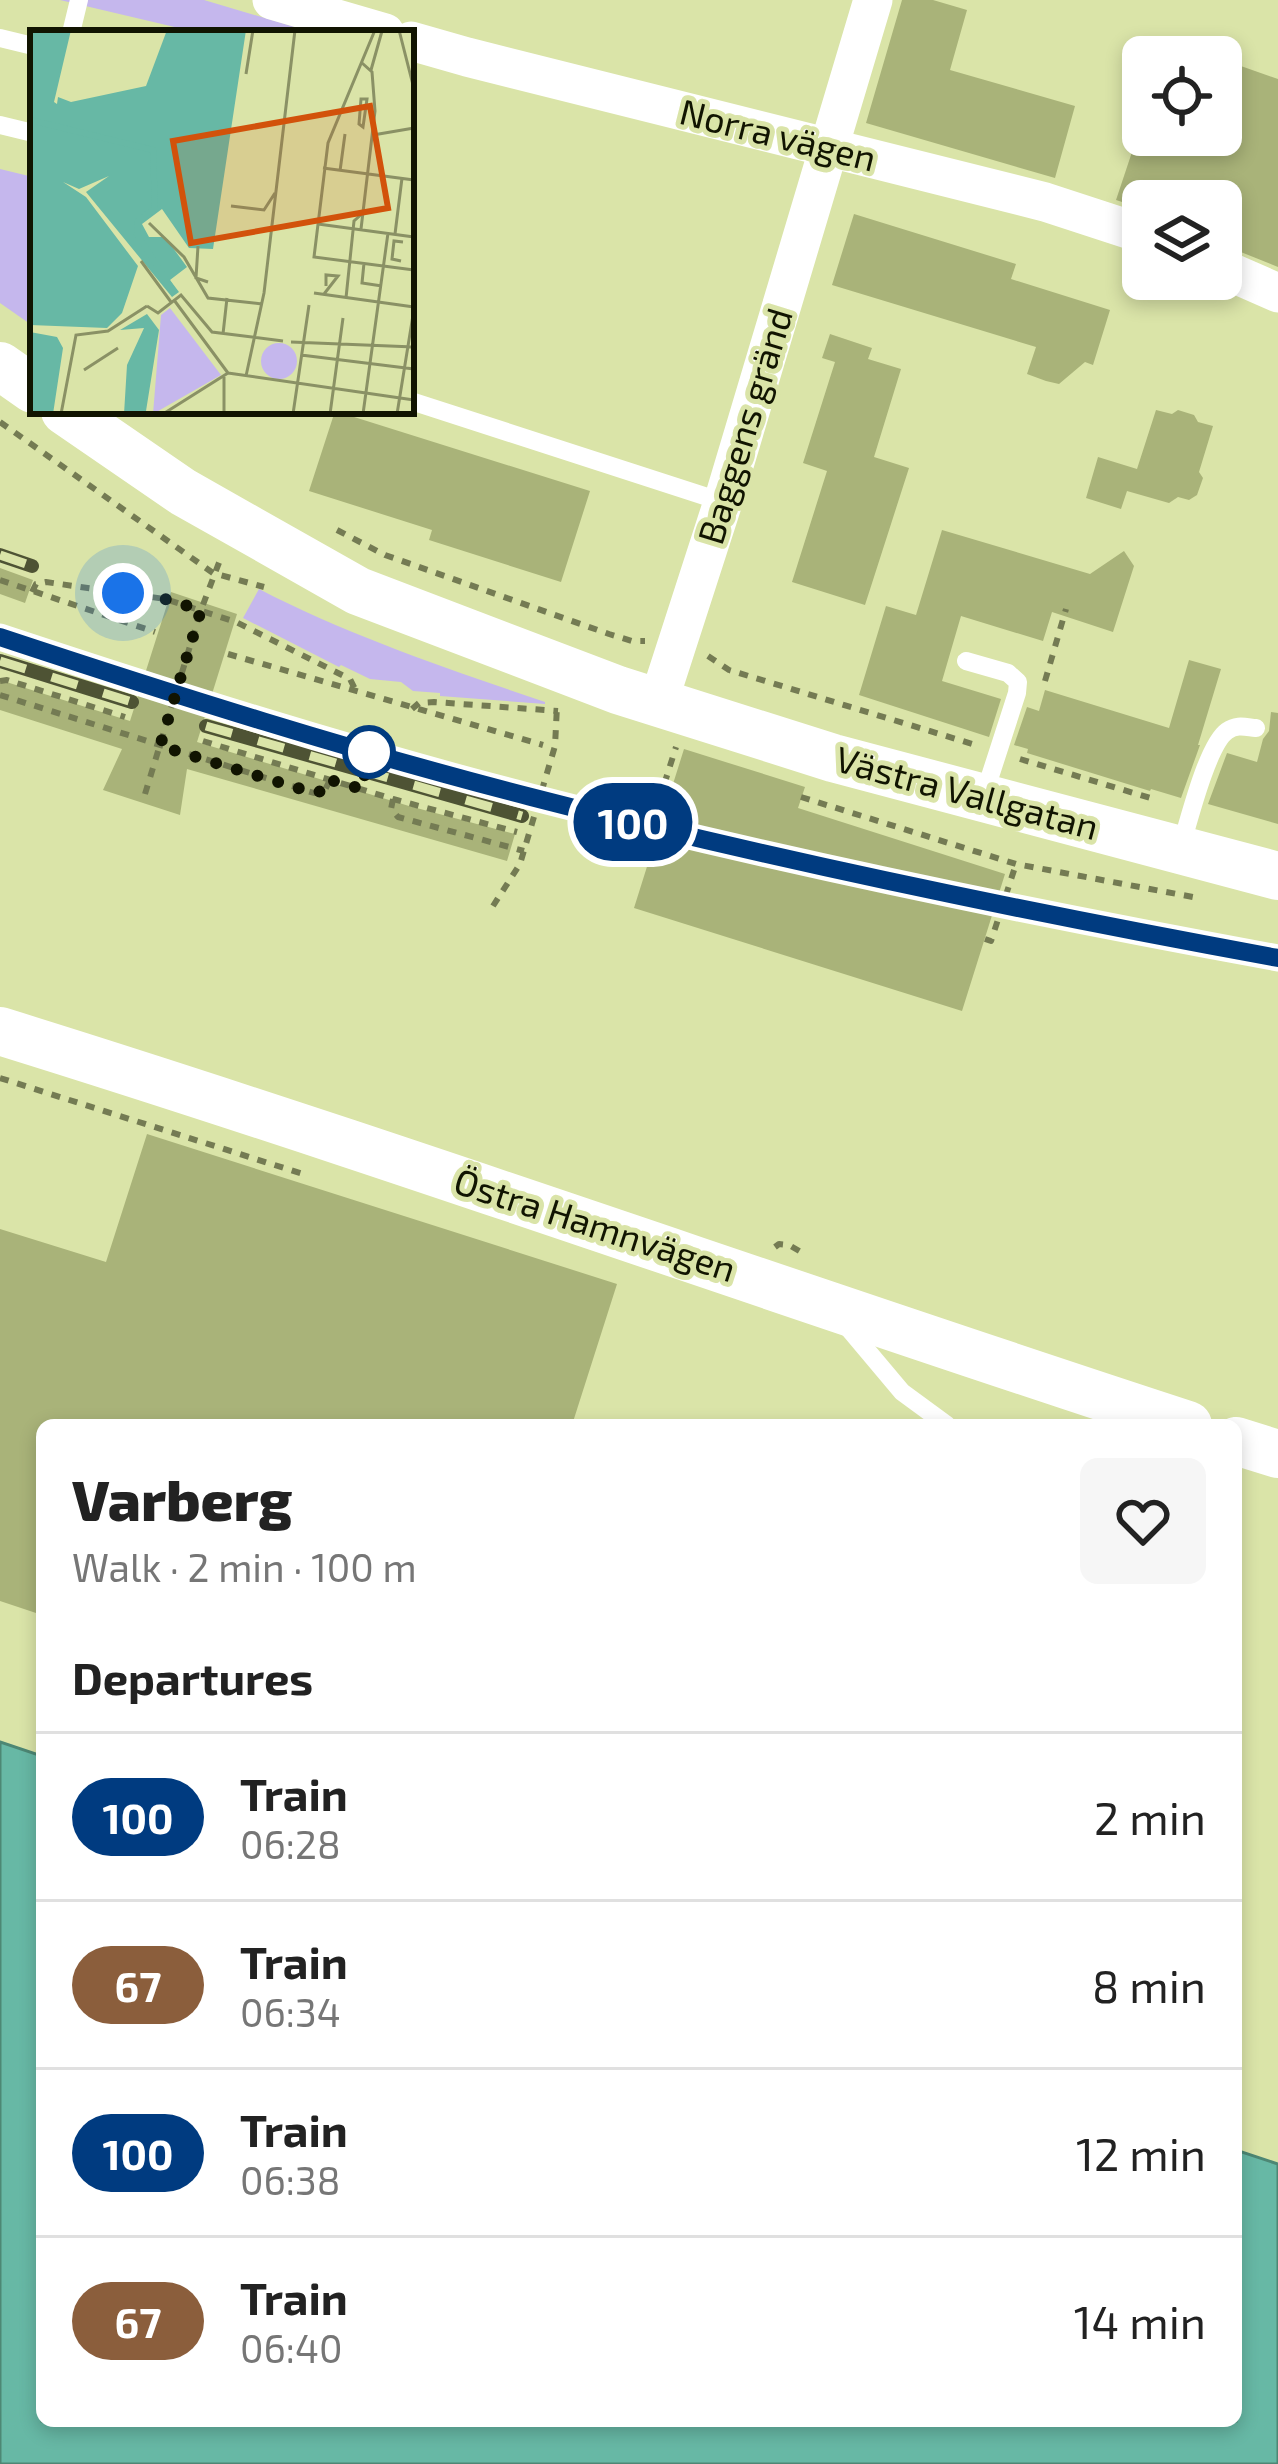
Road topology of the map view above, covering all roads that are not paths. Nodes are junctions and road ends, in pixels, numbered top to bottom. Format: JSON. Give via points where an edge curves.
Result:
{"nodes":[{"id":1,"x":79,"y":0,"type":"edge"},
{"id":2,"x":272,"y":0,"type":"edge"},
{"id":3,"x":873,"y":0,"type":"edge"},
{"id":4,"x":372,"y":20,"type":"edge"},
{"id":5,"x":72,"y":30,"type":"edge"},
{"id":6,"x":0,"y":38,"type":"edge"},
{"id":7,"x":414,"y":41,"type":"edge"},
{"id":8,"x":30,"y":45,"type":"edge"},
{"id":9,"x":0,"y":125,"type":"edge"},
{"id":10,"x":30,"y":132,"type":"edge"},
{"id":11,"x":828,"y":148,"type":"junction"},
{"id":12,"x":1122,"y":227,"type":"edge"},
{"id":13,"x":1242,"y":278,"type":"edge"},
{"id":14,"x":1277,"y":296,"type":"edge"},
{"id":15,"x":0,"y":366,"type":"edge"},
{"id":16,"x":30,"y":387,"type":"edge"},
{"id":17,"x":414,"y":402,"type":"edge"},
{"id":18,"x":69,"y":414,"type":"edge"},
{"id":19,"x":723,"y":502,"type":"junction"},
{"id":20,"x":966,"y":661,"type":"dead end"},
{"id":21,"x":668,"y":721,"type":"junction"},
{"id":22,"x":1256,"y":728,"type":"dead end"},
{"id":23,"x":983,"y":798,"type":"junction"},
{"id":24,"x":1180,"y":850,"type":"junction"},
{"id":25,"x":1278,"y":876,"type":"edge"},
{"id":26,"x":0,"y":1031,"type":"edge"},
{"id":27,"x":830,"y":1306,"type":"junction"},
{"id":28,"x":939,"y":1419,"type":"edge"},
{"id":29,"x":1170,"y":1419,"type":"edge"},
{"id":30,"x":1242,"y":1443,"type":"edge"},
{"id":31,"x":1278,"y":1454,"type":"edge"}],
"edges":[{"from":1,"to":5,"type":"lane"},
{"from":2,"to":4,"type":"street"},
{"from":3,"to":11,"type":"street","name":"Baggens gränd"},
{"from":6,"to":8,"type":"lane"},
{"from":7,"to":11,"type":"street","name":"Norra vägen"},
{"from":9,"to":10,"type":"lane"},
{"from":11,"to":12,"type":"street","name":"Norra vägen"},
{"from":11,"to":19,"type":"street","name":"Baggens gränd"},
{"from":13,"to":14,"type":"street"},
{"from":15,"to":16,"type":"street"},
{"from":17,"to":19,"type":"lane"},
{"from":18,"to":21,"type":"street","name":"Västra Vallgatan","via":[[183,492],[358,591],[606,686]]},
{"from":19,"to":21,"type":"street","name":"Baggens gränd"},
{"from":20,"to":23,"type":"lane","via":[[1018,682]]},
{"from":21,"to":23,"type":"street","name":"Västra Vallgatan"},
{"from":22,"to":24,"type":"lane","via":[[1229,729],[1214,744]]},
{"from":23,"to":24,"type":"street","name":"Västra Vallgatan"},
{"from":24,"to":25,"type":"street","name":"Västra Vallgatan"},
{"from":26,"to":27,"type":"street","name":"Östra Hamnvägen"},
{"from":27,"to":28,"type":"lane","via":[[902,1392]]},
{"from":27,"to":29,"type":"street","name":"Östra Hamnvägen"},
{"from":30,"to":31,"type":"street"}]}
